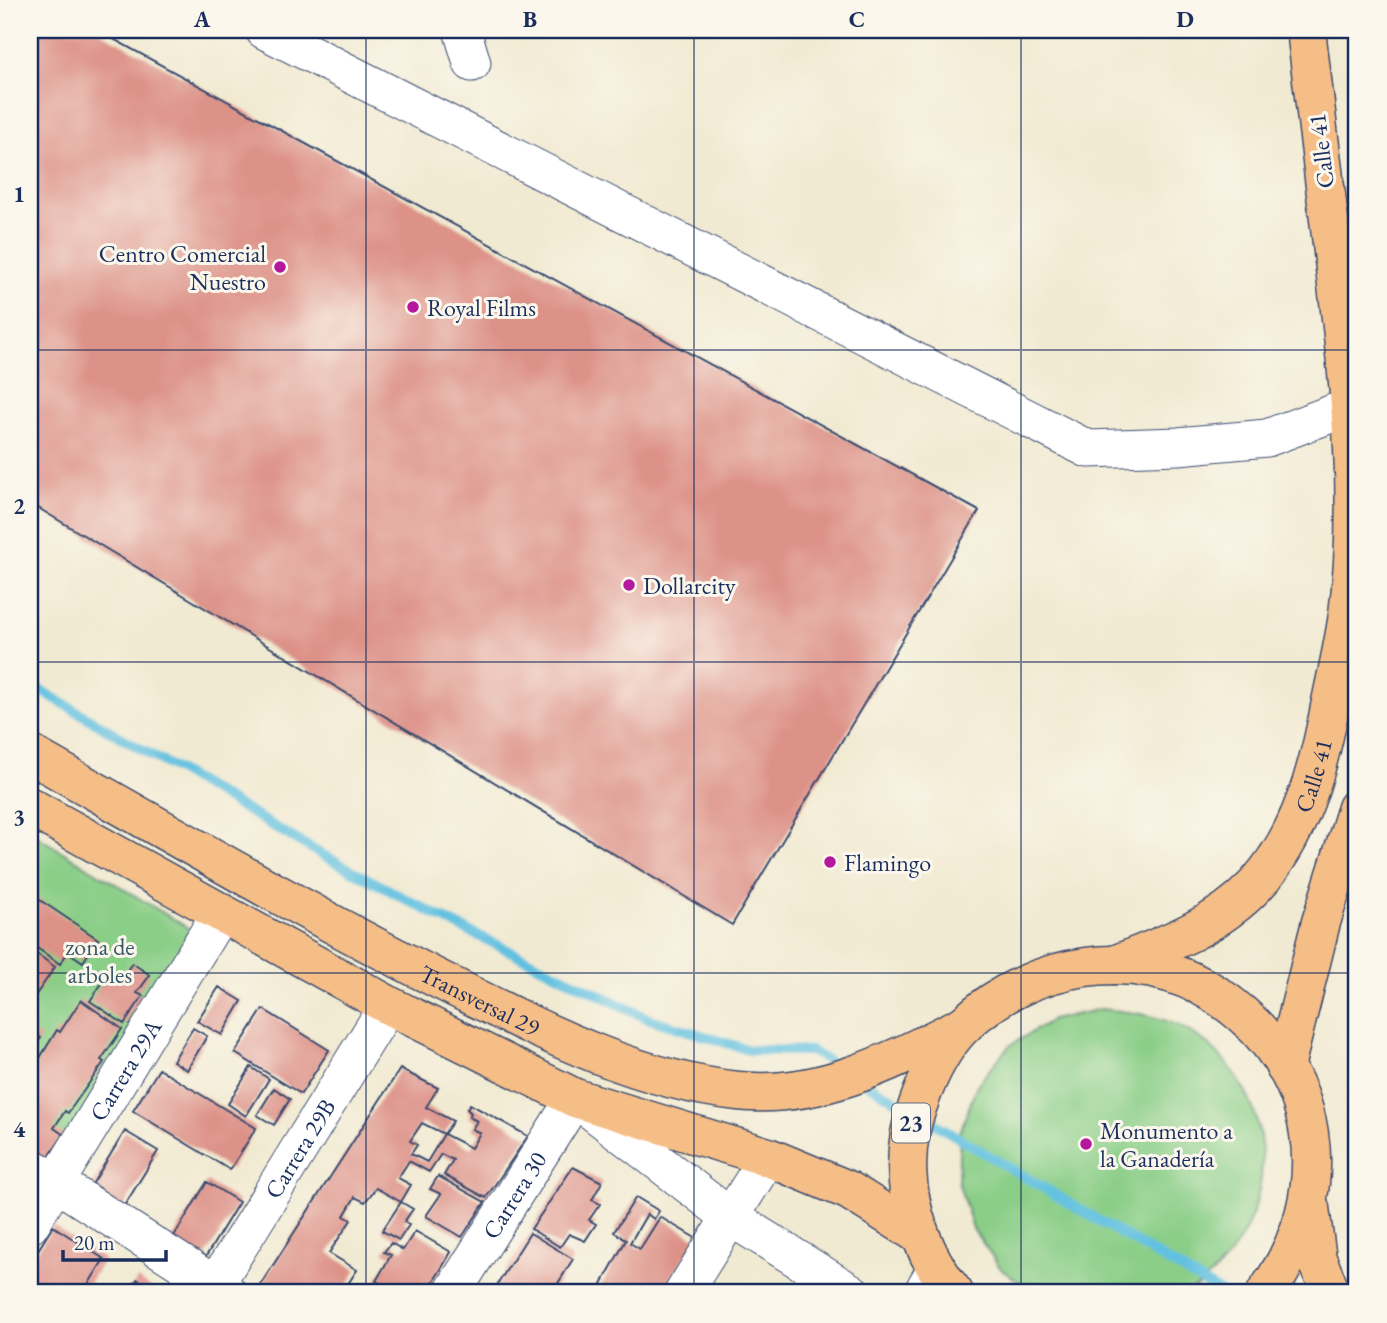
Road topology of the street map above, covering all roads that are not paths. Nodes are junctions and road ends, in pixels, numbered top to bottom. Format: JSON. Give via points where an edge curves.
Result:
{"nodes":[{"id":1,"x":264,"y":30,"type":"edge"},
{"id":2,"x":1306,"y":30,"type":"edge"},
{"id":3,"x":1352,"y":406,"type":"junction"},
{"id":4,"x":30,"y":754,"type":"edge"},
{"id":5,"x":30,"y":807,"type":"edge"},
{"id":6,"x":1357,"y":808,"type":"edge"},
{"id":7,"x":220,"y":914,"type":"junction"},
{"id":8,"x":1114,"y":965,"type":"junction"},
{"id":9,"x":388,"y":1005,"type":"junction"},
{"id":10,"x":964,"y":1026,"type":"junction"},
{"id":11,"x":1285,"y":1067,"type":"junction"},
{"id":12,"x":575,"y":1098,"type":"junction"},
{"id":13,"x":768,"y":1157,"type":"junction"},
{"id":14,"x":43,"y":1175,"type":"edge"},
{"id":15,"x":1309,"y":1202,"type":"junction"},
{"id":16,"x":730,"y":1217,"type":"junction"},
{"id":17,"x":30,"y":1225,"type":"edge"},
{"id":18,"x":918,"y":1234,"type":"junction"},
{"id":19,"x":937,"y":1285,"type":"edge"},
{"id":20,"x":217,"y":1291,"type":"edge"},
{"id":21,"x":452,"y":1293,"type":"edge"},
{"id":22,"x":683,"y":1293,"type":"edge"},
{"id":23,"x":852,"y":1293,"type":"edge"},
{"id":24,"x":1266,"y":1293,"type":"edge"},
{"id":25,"x":1331,"y":1293,"type":"edge"}],
"edges":[{"from":1,"to":3,"type":"street","via":[[1088,449],[1267,438]]},
{"from":2,"to":3,"type":"main road","name":"Calle 41"},
{"from":3,"to":8,"type":"main road","name":"Calle 41","via":[[1348,613],[1309,792],[1287,843],[1256,885],[1181,939]]},
{"from":4,"to":10,"type":"main road","name":"Transversal 29","via":[[364,943],[569,1044],[661,1075],[740,1091],[806,1089],[861,1073]]},
{"from":5,"to":7,"type":"main road","name":"Transversal 29"},
{"from":6,"to":11,"type":"main road","via":[[1321,922]]},
{"from":7,"to":9,"type":"main road","name":"Transversal 29"},
{"from":7,"to":14,"type":"street","name":"Carrera 29A"},
{"from":8,"to":10,"type":"main road","number":"23","via":[[1072,968],[1032,980],[995,999]]},
{"from":8,"to":11,"type":"main road","number":"23","via":[[1170,975],[1213,993],[1265,1038]]},
{"from":9,"to":12,"type":"main road","name":"Transversal 29"},
{"from":9,"to":20,"type":"street","name":"Carrera 29B"},
{"from":10,"to":18,"type":"main road","number":"23","via":[[930,1071],[911,1124],[907,1179]]},
{"from":11,"to":15,"type":"main road","number":"23","via":[[1300,1098],[1309,1133]]},
{"from":12,"to":13,"type":"main road","name":"Transversal 29"},
{"from":12,"to":16,"type":"street"},
{"from":12,"to":21,"type":"street","name":"Carrera 30"},
{"from":13,"to":16,"type":"street"},
{"from":13,"to":18,"type":"main road","name":"Transversal 29","via":[[848,1190]]},
{"from":14,"to":17,"type":"street","name":"Carrera 29A"},
{"from":14,"to":20,"type":"street"},
{"from":15,"to":24,"type":"main road","number":"23","via":[[1286,1266]]},
{"from":15,"to":25,"type":"main road","number":"23","via":[[1317,1259]]},
{"from":16,"to":22,"type":"street"},
{"from":16,"to":23,"type":"street"},
{"from":18,"to":19,"type":"main road","number":"23"}]}
